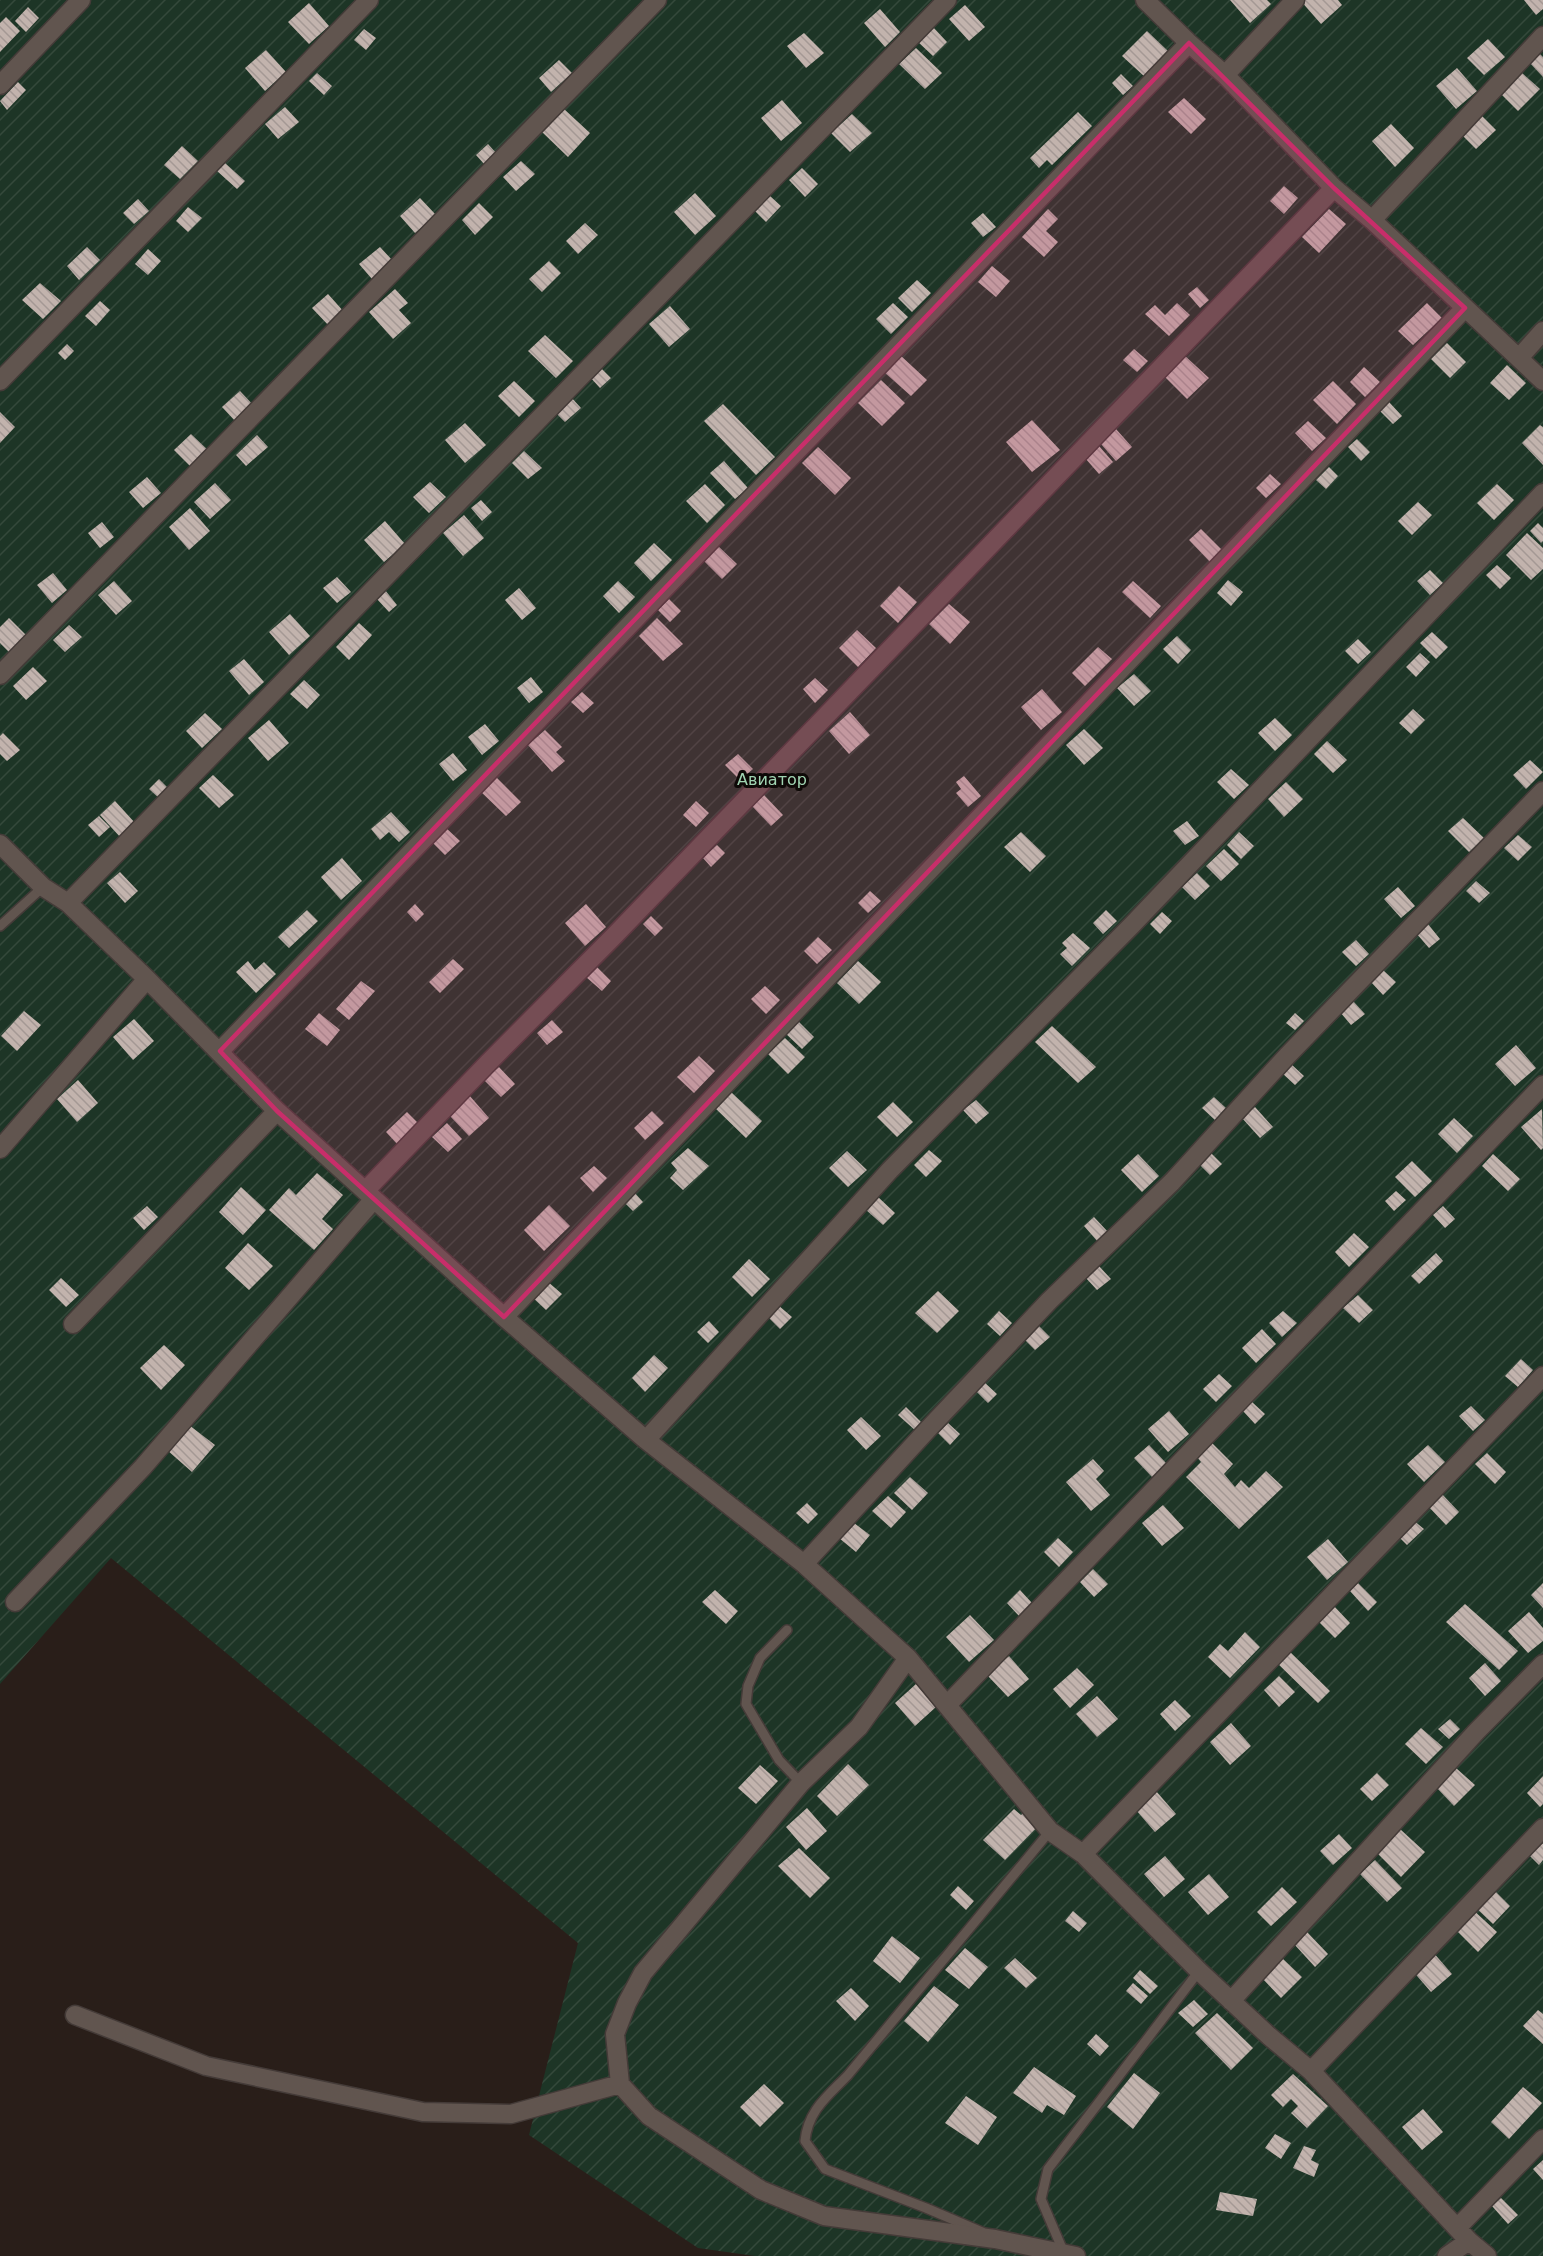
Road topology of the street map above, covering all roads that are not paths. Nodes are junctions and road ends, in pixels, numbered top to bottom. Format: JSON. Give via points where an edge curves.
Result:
{"nodes":[{"id":1,"x":81,"y":0,"type":"edge"},
{"id":2,"x":369,"y":0,"type":"edge"},
{"id":3,"x":657,"y":0,"type":"edge"},
{"id":4,"x":947,"y":0,"type":"edge"},
{"id":5,"x":1145,"y":0,"type":"edge"},
{"id":6,"x":1295,"y":0,"type":"edge"},
{"id":7,"x":1543,"y":36,"type":"edge"},
{"id":8,"x":1189,"y":43,"type":"junction"},
{"id":9,"x":1226,"y":75,"type":"junction"},
{"id":10,"x":0,"y":85,"type":"edge"},
{"id":11,"x":1334,"y":188,"type":"junction"},
{"id":12,"x":1372,"y":220,"type":"junction"},
{"id":13,"x":1465,"y":308,"type":"junction"},
{"id":14,"x":1543,"y":331,"type":"edge"},
{"id":15,"x":1520,"y":358,"type":"junction"},
{"id":16,"x":0,"y":381,"type":"edge"},
{"id":17,"x":1543,"y":381,"type":"edge"},
{"id":18,"x":1543,"y":493,"type":"edge"},
{"id":19,"x":0,"y":675,"type":"edge"},
{"id":20,"x":1543,"y":791,"type":"edge"},
{"id":21,"x":0,"y":844,"type":"edge"},
{"id":22,"x":43,"y":887,"type":"junction"},
{"id":23,"x":68,"y":903,"type":"junction"},
{"id":24,"x":0,"y":926,"type":"edge"},
{"id":25,"x":147,"y":979,"type":"junction"},
{"id":26,"x":220,"y":1051,"type":"junction"},
{"id":27,"x":1543,"y":1085,"type":"edge"},
{"id":28,"x":277,"y":1111,"type":"junction"},
{"id":29,"x":0,"y":1149,"type":"edge"},
{"id":30,"x":370,"y":1195,"type":"junction"},
{"id":31,"x":504,"y":1317,"type":"junction"},
{"id":32,"x":73,"y":1324,"type":"dead end"},
{"id":33,"x":1543,"y":1376,"type":"edge"},
{"id":34,"x":646,"y":1440,"type":"junction"},
{"id":35,"x":804,"y":1564,"type":"junction"},
{"id":36,"x":15,"y":1602,"type":"dead end"},
{"id":37,"x":787,"y":1630,"type":"dead end"},
{"id":38,"x":908,"y":1658,"type":"junction"},
{"id":39,"x":1543,"y":1664,"type":"edge"},
{"id":40,"x":946,"y":1706,"type":"junction"},
{"id":41,"x":801,"y":1783,"type":"junction"},
{"id":42,"x":1543,"y":1828,"type":"edge"},
{"id":43,"x":1050,"y":1831,"type":"junction"},
{"id":44,"x":1083,"y":1854,"type":"junction"},
{"id":45,"x":1199,"y":1971,"type":"junction"},
{"id":46,"x":1231,"y":2001,"type":"junction"},
{"id":47,"x":75,"y":2015,"type":"dead end"},
{"id":48,"x":1311,"y":2071,"type":"junction"},
{"id":49,"x":620,"y":2084,"type":"junction"},
{"id":50,"x":1543,"y":2139,"type":"edge"},
{"id":51,"x":1464,"y":2234,"type":"junction"},
{"id":52,"x":995,"y":2239,"type":"junction"},
{"id":53,"x":1070,"y":2254,"type":"edge"},
{"id":54,"x":1447,"y":2256,"type":"edge"},
{"id":55,"x":1486,"y":2256,"type":"edge"}],
"edges":[{"from":1,"to":10,"type":"street"},
{"from":2,"to":16,"type":"street"},
{"from":3,"to":19,"type":"street"},
{"from":4,"to":23,"type":"street"},
{"from":5,"to":8,"type":"street"},
{"from":6,"to":9,"type":"street"},
{"from":7,"to":12,"type":"street"},
{"from":8,"to":9,"type":"street"},
{"from":8,"to":26,"type":"street"},
{"from":9,"to":11,"type":"street"},
{"from":11,"to":12,"type":"street"},
{"from":11,"to":30,"type":"street","via":[[488,1063]]},
{"from":12,"to":13,"type":"street"},
{"from":13,"to":15,"type":"street"},
{"from":13,"to":31,"type":"street"},
{"from":14,"to":15,"type":"street"},
{"from":15,"to":17,"type":"street"},
{"from":18,"to":34,"type":"street","via":[[1132,925],[890,1170]]},
{"from":20,"to":35,"type":"street","via":[[1287,1056],[1172,1182],[1041,1310]]},
{"from":21,"to":22,"type":"street"},
{"from":22,"to":23,"type":"street"},
{"from":22,"to":24,"type":"lane"},
{"from":23,"to":25,"type":"street"},
{"from":25,"to":26,"type":"street"},
{"from":25,"to":29,"type":"street"},
{"from":26,"to":28,"type":"street"},
{"from":27,"to":40,"type":"street"},
{"from":28,"to":30,"type":"street"},
{"from":28,"to":32,"type":"street"},
{"from":30,"to":31,"type":"street"},
{"from":30,"to":36,"type":"street","via":[[143,1467]]},
{"from":31,"to":34,"type":"street"},
{"from":33,"to":44,"type":"street"},
{"from":34,"to":35,"type":"street"},
{"from":35,"to":38,"type":"street"},
{"from":37,"to":41,"type":"lane","via":[[760,1658],[748,1686],[746,1704],[779,1760]]},
{"from":38,"to":40,"type":"street"},
{"from":38,"to":41,"type":"street","via":[[859,1727]]},
{"from":39,"to":46,"type":"street"},
{"from":40,"to":43,"type":"street"},
{"from":41,"to":49,"type":"street","via":[[643,1973],[615,2034]]},
{"from":42,"to":48,"type":"street"},
{"from":43,"to":44,"type":"street"},
{"from":43,"to":52,"type":"lane","via":[[848,2075],[812,2113],[806,2127],[805,2141],[825,2169],[968,2224]]},
{"from":44,"to":45,"type":"street"},
{"from":45,"to":46,"type":"street"},
{"from":45,"to":53,"type":"lane","via":[[1048,2169],[1041,2199]]},
{"from":46,"to":48,"type":"street"},
{"from":47,"to":49,"type":"street","via":[[206,2066],[423,2112],[511,2114]]},
{"from":48,"to":51,"type":"street"},
{"from":49,"to":52,"type":"street","via":[[649,2116],[761,2190],[824,2216]]},
{"from":50,"to":51,"type":"street"},
{"from":51,"to":54,"type":"street"},
{"from":51,"to":55,"type":"street"},
{"from":52,"to":53,"type":"street"}]}
